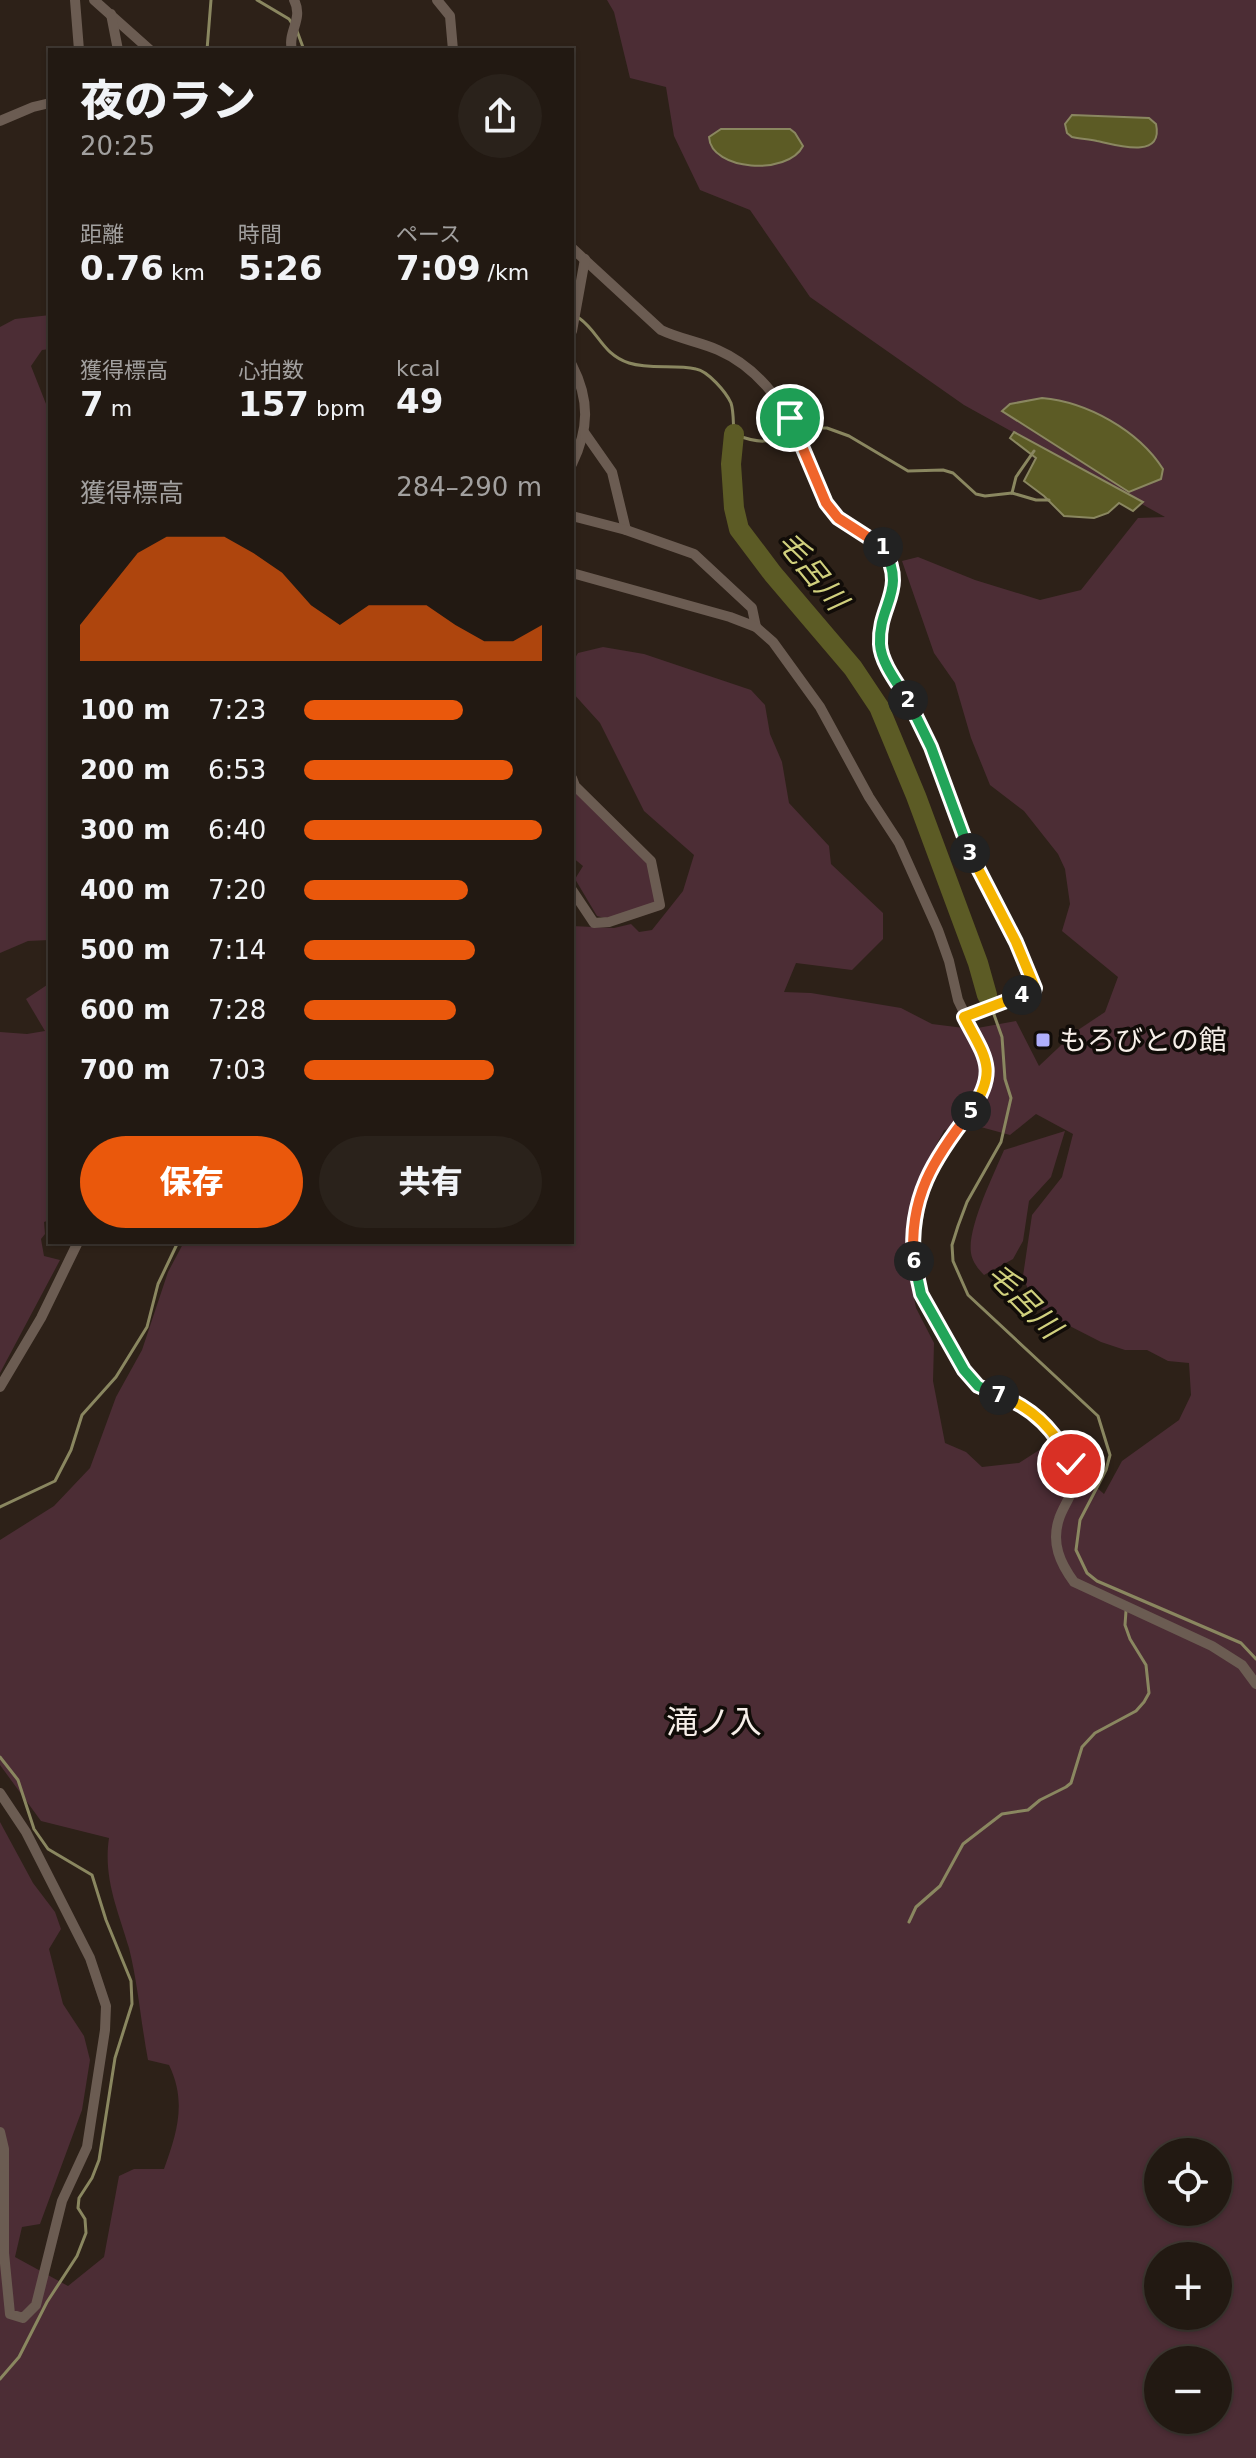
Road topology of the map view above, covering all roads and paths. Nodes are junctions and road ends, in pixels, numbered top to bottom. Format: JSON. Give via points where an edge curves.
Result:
{"nodes":[{"id":1,"x":75,"y":0,"type":"edge"},
{"id":2,"x":94,"y":0,"type":"edge"},
{"id":3,"x":294,"y":0,"type":"edge"},
{"id":4,"x":437,"y":0,"type":"edge"},
{"id":5,"x":111,"y":14,"type":"junction"},
{"id":6,"x":79,"y":48,"type":"edge"},
{"id":7,"x":118,"y":48,"type":"edge"},
{"id":8,"x":148,"y":48,"type":"edge"},
{"id":9,"x":292,"y":48,"type":"edge"},
{"id":10,"x":453,"y":48,"type":"edge"},
{"id":11,"x":48,"y":103,"type":"edge"},
{"id":12,"x":0,"y":121,"type":"edge"},
{"id":13,"x":574,"y":250,"type":"edge"},
{"id":14,"x":585,"y":259,"type":"junction"},
{"id":15,"x":574,"y":322,"type":"edge"},
{"id":16,"x":574,"y":370,"type":"edge"},
{"id":17,"x":584,"y":432,"type":"junction"},
{"id":18,"x":574,"y":459,"type":"edge"},
{"id":19,"x":574,"y":517,"type":"edge"},
{"id":20,"x":626,"y":530,"type":"junction"},
{"id":21,"x":574,"y":574,"type":"edge"},
{"id":22,"x":756,"y":627,"type":"junction"},
{"id":23,"x":574,"y":783,"type":"edge"},
{"id":24,"x":574,"y":893,"type":"edge"},
{"id":25,"x":968,"y":1016,"type":"junction"},
{"id":26,"x":77,"y":1244,"type":"edge"},
{"id":27,"x":0,"y":1387,"type":"edge"},
{"id":28,"x":1256,"y":1684,"type":"edge"},
{"id":29,"x":0,"y":1793,"type":"edge"},
{"id":30,"x":0,"y":2132,"type":"edge"}],
"edges":[{"from":1,"to":6,"type":"street"},
{"from":2,"to":5,"type":"street"},
{"from":3,"to":9,"type":"street","via":[[299,13]]},
{"from":4,"to":10,"type":"street","via":[[450,16]]},
{"from":5,"to":7,"type":"street"},
{"from":5,"to":8,"type":"street"},
{"from":11,"to":12,"type":"street"},
{"from":13,"to":14,"type":"street"},
{"from":14,"to":15,"type":"street"},
{"from":14,"to":25,"type":"street","via":[[661,330],[716,349],[763,382],[790,418],[826,503],[847,525],[881,543],[891,560],[894,575],[879,643],[882,656],[931,747],[962,834],[1035,988]]},
{"from":16,"to":17,"type":"street","via":[[587,405]]},
{"from":17,"to":18,"type":"street"},
{"from":17,"to":20,"type":"street","via":[[612,472]]},
{"from":19,"to":20,"type":"street"},
{"from":20,"to":22,"type":"street","via":[[699,557],[752,608]]},
{"from":21,"to":22,"type":"street"},
{"from":22,"to":25,"type":"street","via":[[820,707],[899,843]]},
{"from":23,"to":24,"type":"street","via":[[651,861],[660,905],[594,923]]},
{"from":25,"to":28,"type":"street","via":[[983,1052],[987,1083],[925,1178],[913,1249],[921,1294],[970,1379],[1037,1415],[1062,1446],[1071,1464],[1072,1490],[1055,1537],[1064,1569],[1074,1582],[1212,1646],[1242,1665]]},
{"from":26,"to":27,"type":"street"},
{"from":29,"to":30,"type":"street","via":[[26,1832],[90,1958],[106,2006],[87,2147],[62,2201],[36,2305],[23,2318],[10,2314],[8,2305]]}]}
